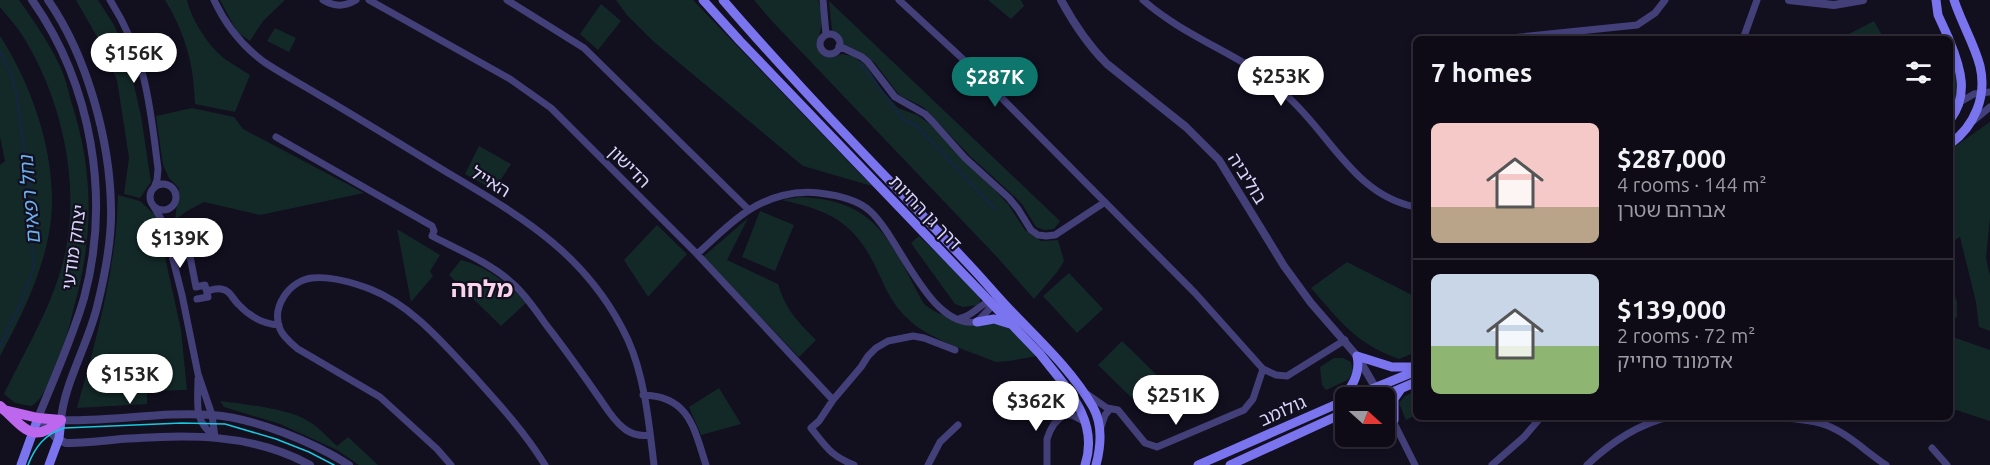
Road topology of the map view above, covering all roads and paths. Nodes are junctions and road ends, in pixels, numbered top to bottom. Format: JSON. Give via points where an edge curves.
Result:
{"nodes":[{"id":1,"x":32,"y":0,"type":"edge"},
{"id":2,"x":48,"y":0,"type":"edge"},
{"id":3,"x":110,"y":0,"type":"edge"},
{"id":4,"x":213,"y":0,"type":"edge"},
{"id":5,"x":323,"y":0,"type":"edge"},
{"id":6,"x":356,"y":0,"type":"edge"},
{"id":7,"x":369,"y":0,"type":"edge"},
{"id":8,"x":507,"y":0,"type":"edge"},
{"id":9,"x":703,"y":0,"type":"edge"},
{"id":10,"x":723,"y":0,"type":"edge"},
{"id":11,"x":823,"y":0,"type":"edge"},
{"id":12,"x":899,"y":0,"type":"edge"},
{"id":13,"x":1061,"y":0,"type":"edge"},
{"id":14,"x":1143,"y":0,"type":"edge"},
{"id":15,"x":1665,"y":0,"type":"edge"},
{"id":16,"x":1757,"y":0,"type":"edge"},
{"id":17,"x":1789,"y":0,"type":"edge"},
{"id":18,"x":1926,"y":0,"type":"edge"},
{"id":19,"x":1936,"y":0,"type":"edge"},
{"id":20,"x":1954,"y":0,"type":"edge"},
{"id":21,"x":1858,"y":1,"type":"edge"},
{"id":22,"x":1938,"y":15,"type":"junction"},
{"id":23,"x":826,"y":35,"type":"junction"},
{"id":24,"x":1526,"y":36,"type":"edge"},
{"id":25,"x":1744,"y":36,"type":"edge"},
{"id":26,"x":1947,"y":36,"type":"edge"},
{"id":27,"x":839,"y":46,"type":"junction"},
{"id":28,"x":1953,"y":52,"type":"edge"},
{"id":29,"x":1978,"y":61,"type":"junction"},
{"id":30,"x":1990,"y":76,"type":"edge"},
{"id":31,"x":1986,"y":92,"type":"edge"},
{"id":32,"x":1960,"y":102,"type":"junction"},
{"id":33,"x":1990,"y":107,"type":"edge"},
{"id":34,"x":1953,"y":115,"type":"edge"},
{"id":35,"x":1971,"y":123,"type":"junction"},
{"id":36,"x":276,"y":137,"type":"dead end"},
{"id":37,"x":1953,"y":141,"type":"edge"},
{"id":38,"x":157,"y":166,"type":"junction"},
{"id":39,"x":169,"y":186,"type":"junction"},
{"id":40,"x":154,"y":188,"type":"junction"},
{"id":41,"x":1105,"y":202,"type":"junction"},
{"id":42,"x":1413,"y":206,"type":"edge"},
{"id":43,"x":154,"y":207,"type":"junction"},
{"id":44,"x":171,"y":207,"type":"junction"},
{"id":45,"x":749,"y":210,"type":"junction"},
{"id":46,"x":164,"y":224,"type":"junction"},
{"id":47,"x":187,"y":241,"type":"dead end"},
{"id":48,"x":696,"y":254,"type":"junction"},
{"id":49,"x":207,"y":291,"type":"junction"},
{"id":50,"x":197,"y":299,"type":"dead end"},
{"id":51,"x":994,"y":301,"type":"junction"},
{"id":52,"x":952,"y":317,"type":"junction"},
{"id":53,"x":977,"y":322,"type":"junction"},
{"id":54,"x":279,"y":325,"type":"junction"},
{"id":55,"x":1012,"y":325,"type":"junction"},
{"id":56,"x":1345,"y":340,"type":"junction"},
{"id":57,"x":955,"y":350,"type":"dead end"},
{"id":58,"x":1357,"y":356,"type":"junction"},
{"id":59,"x":1263,"y":369,"type":"junction"},
{"id":60,"x":1413,"y":369,"type":"edge"},
{"id":61,"x":1413,"y":370,"type":"edge"},
{"id":62,"x":198,"y":374,"type":"junction"},
{"id":63,"x":1413,"y":383,"type":"edge"},
{"id":64,"x":1351,"y":387,"type":"edge"},
{"id":65,"x":1375,"y":387,"type":"joint"},
{"id":66,"x":1401,"y":389,"type":"junction"},
{"id":67,"x":1069,"y":391,"type":"junction"},
{"id":68,"x":1395,"y":391,"type":"edge"},
{"id":69,"x":1082,"y":392,"type":"junction"},
{"id":70,"x":643,"y":395,"type":"junction"},
{"id":71,"x":1395,"y":398,"type":"edge"},
{"id":72,"x":833,"y":400,"type":"junction"},
{"id":73,"x":1335,"y":404,"type":"edge"},
{"id":74,"x":2,"y":408,"type":"edge"},
{"id":75,"x":1110,"y":409,"type":"junction"},
{"id":76,"x":198,"y":414,"type":"junction"},
{"id":77,"x":212,"y":415,"type":"junction"},
{"id":78,"x":1064,"y":415,"type":"junction"},
{"id":79,"x":1335,"y":417,"type":"edge"},
{"id":80,"x":38,"y":418,"type":"junction"},
{"id":81,"x":61,"y":420,"type":"junction"},
{"id":82,"x":1538,"y":420,"type":"edge"},
{"id":83,"x":1659,"y":420,"type":"edge"},
{"id":84,"x":1802,"y":420,"type":"edge"},
{"id":85,"x":1086,"y":422,"type":"junction"},
{"id":86,"x":958,"y":425,"type":"dead end"},
{"id":87,"x":1395,"y":429,"type":"edge"},
{"id":88,"x":48,"y":430,"type":"junction"},
{"id":89,"x":1100,"y":430,"type":"junction"},
{"id":90,"x":33,"y":433,"type":"junction"},
{"id":91,"x":650,"y":435,"type":"junction"},
{"id":92,"x":215,"y":437,"type":"junction"},
{"id":93,"x":58,"y":441,"type":"junction"},
{"id":94,"x":1932,"y":448,"type":"dead end"},
{"id":95,"x":21,"y":465,"type":"edge"},
{"id":96,"x":49,"y":465,"type":"edge"},
{"id":97,"x":310,"y":465,"type":"edge"},
{"id":98,"x":349,"y":465,"type":"edge"},
{"id":99,"x":451,"y":465,"type":"edge"},
{"id":100,"x":545,"y":465,"type":"edge"},
{"id":101,"x":654,"y":465,"type":"edge"},
{"id":102,"x":706,"y":465,"type":"edge"},
{"id":103,"x":854,"y":465,"type":"edge"},
{"id":104,"x":928,"y":465,"type":"edge"},
{"id":105,"x":1047,"y":465,"type":"edge"},
{"id":106,"x":1084,"y":465,"type":"edge"},
{"id":107,"x":1096,"y":465,"type":"edge"},
{"id":108,"x":1198,"y":465,"type":"edge"},
{"id":109,"x":1230,"y":465,"type":"edge"},
{"id":110,"x":1415,"y":465,"type":"edge"},
{"id":111,"x":1492,"y":465,"type":"edge"},
{"id":112,"x":1587,"y":465,"type":"edge"},
{"id":113,"x":1886,"y":465,"type":"edge"},
{"id":114,"x":1947,"y":465,"type":"edge"}],
"edges":[{"from":1,"to":80,"type":"street","name":"יצחק מודעי","via":[[58,44],[76,89],[93,155],[97,200],[93,255],[84,295]]},
{"from":2,"to":81,"type":"street","name":"יצחק מודעי","via":[[70,38],[89,85],[106,153],[111,209],[107,258],[96,309]]},
{"from":3,"to":38,"type":"street","via":[[142,66]]},
{"from":4,"to":70,"type":"street","name":"האייל","via":[[240,41],[264,62],[536,227],[563,250],[595,287],[622,328]]},
{"from":5,"to":6,"type":"street","via":[[339,6]]},
{"from":7,"to":48,"type":"street","name":"הדישון","via":[[539,98]]},
{"from":8,"to":45,"type":"street","via":[[584,48]]},
{"from":9,"to":51,"type":"main road","name":"דרך גן החיות"},
{"from":10,"to":51,"type":"main road","name":"דרך גן החיות"},
{"from":11,"to":23,"type":"street"},
{"from":12,"to":41,"type":"street"},
{"from":13,"to":56,"type":"street","name":"בוליביה","via":[[1080,34],[1097,54],[1186,127],[1219,160],[1295,282]]},
{"from":14,"to":42,"type":"street","via":[[1273,84],[1298,106],[1373,190]]},
{"from":15,"to":24,"type":"street","via":[[1655,13],[1637,25]]},
{"from":16,"to":25,"type":"street"},
{"from":17,"to":21,"type":"street","via":[[1834,6]]},
{"from":18,"to":22,"type":"main road"},
{"from":19,"to":22,"type":"main road"},
{"from":20,"to":29,"type":"main road"},
{"from":22,"to":26,"type":"main road"},
{"from":23,"to":27,"type":"street","via":[[837,37]]},
{"from":23,"to":27,"type":"street","via":[[820,43],[823,50],[833,53]]},
{"from":27,"to":41,"type":"street","via":[[868,62],[895,98],[925,114],[1009,198],[1038,235],[1055,235]]},
{"from":28,"to":32,"type":"main road","via":[[1961,73]]},
{"from":29,"to":30,"type":"main road"},
{"from":29,"to":31,"type":"main road"},
{"from":31,"to":32,"type":"street"},
{"from":31,"to":35,"type":"main road"},
{"from":32,"to":34,"type":"main road"},
{"from":33,"to":35,"type":"street"},
{"from":35,"to":37,"type":"main road"},
{"from":36,"to":91,"type":"street","via":[[432,226],[432,237],[511,282],[625,431],[636,436]]},
{"from":38,"to":39,"type":"street"},
{"from":38,"to":40,"type":"street"},
{"from":39,"to":40,"type":"street"},
{"from":39,"to":44,"type":"street","via":[[175,196]]},
{"from":40,"to":43,"type":"street","via":[[150,199]]},
{"from":41,"to":59,"type":"street"},
{"from":43,"to":44,"type":"street"},
{"from":43,"to":46,"type":"street"},
{"from":44,"to":46,"type":"street"},
{"from":45,"to":48,"type":"street"},
{"from":45,"to":52,"type":"street","via":[[796,193],[822,193],[855,202],[885,225],[916,279]]},
{"from":46,"to":62,"type":"street"},
{"from":47,"to":49,"type":"street","via":[[196,287],[205,285]]},
{"from":48,"to":72,"type":"street","name":"הדישון"},
{"from":49,"to":50,"type":"street","via":[[208,297]]},
{"from":49,"to":54,"type":"street","via":[[224,290],[260,321]]},
{"from":51,"to":52,"type":"street","via":[[977,307],[963,319]]},
{"from":51,"to":53,"type":"street"},
{"from":51,"to":55,"type":"main road","name":"דרך גן החיות"},
{"from":51,"to":69,"type":"main road","name":"דרך גן החיות","via":[[1049,350]]},
{"from":52,"to":53,"type":"street"},
{"from":53,"to":55,"type":"main road","via":[[994,319]]},
{"from":54,"to":99,"type":"street","via":[[298,350],[395,409]]},
{"from":54,"to":100,"type":"street","via":[[278,313],[287,291],[311,278],[332,279],[382,295],[411,314],[457,358],[528,437]]},
{"from":55,"to":67,"type":"main road","name":"דרך גן החיות"},
{"from":56,"to":58,"type":"street","name":"בוליביה"},
{"from":56,"to":59,"type":"street","via":[[1287,376]]},
{"from":57,"to":72,"type":"street","via":[[913,336],[888,341],[876,348]]},
{"from":58,"to":60,"type":"main road"},
{"from":58,"to":64,"type":"main road","via":[[1359,366]]},
{"from":58,"to":65,"type":"street","name":"בוליביה"},
{"from":59,"to":75,"type":"street","via":[[1253,399],[1244,410],[1162,446],[1145,443],[1121,412]]},
{"from":61,"to":65,"type":"main road"},
{"from":62,"to":76,"type":"street"},
{"from":62,"to":77,"type":"street"},
{"from":63,"to":66,"type":"main road"},
{"from":66,"to":68,"type":"main road"},
{"from":66,"to":71,"type":"main road"},
{"from":67,"to":78,"type":"street","via":[[1071,404]]},
{"from":67,"to":85,"type":"main road","name":"דרך גן החיות"},
{"from":69,"to":75,"type":"street"},
{"from":69,"to":89,"type":"main road","name":"דרך גן החיות"},
{"from":70,"to":91,"type":"street","name":"האייל"},
{"from":70,"to":102,"type":"street","via":[[666,398],[684,411]]},
{"from":72,"to":103,"type":"street","via":[[811,428],[830,452]]},
{"from":73,"to":108,"type":"main road","name":"גולומב"},
{"from":74,"to":80,"type":"main road"},
{"from":74,"to":90,"type":"main road","via":[[19,426]]},
{"from":75,"to":89,"type":"street"},
{"from":76,"to":77,"type":"street"},
{"from":76,"to":81,"type":"street"},
{"from":76,"to":92,"type":"street","via":[[202,425]]},
{"from":77,"to":92,"type":"street"},
{"from":77,"to":98,"type":"street","via":[[287,435]]},
{"from":78,"to":85,"type":"street"},
{"from":78,"to":105,"type":"street","via":[[1047,439]]},
{"from":79,"to":109,"type":"main road","name":"גולומב"},
{"from":80,"to":81,"type":"main road"},
{"from":80,"to":88,"type":"street"},
{"from":80,"to":90,"type":"main road","name":"יצחק מודעי"},
{"from":81,"to":88,"type":"main road"},
{"from":81,"to":93,"type":"main road","name":"יצחק מודעי"},
{"from":82,"to":111,"type":"street"},
{"from":83,"to":112,"type":"street","via":[[1623,436]]},
{"from":84,"to":113,"type":"street","via":[[1842,433]]},
{"from":85,"to":106,"type":"main road","name":"דרך גן החיות","via":[[1088,449]]},
{"from":86,"to":104,"type":"street","via":[[940,442]]},
{"from":87,"to":110,"type":"street"},
{"from":88,"to":90,"type":"main road"},
{"from":88,"to":93,"type":"street"},
{"from":89,"to":107,"type":"main road","name":"דרך גן החיות"},
{"from":90,"to":95,"type":"main road","name":"יצחק מודעי"},
{"from":91,"to":101,"type":"street","name":"האייל"},
{"from":92,"to":93,"type":"street"},
{"from":92,"to":97,"type":"street","via":[[270,448]]},
{"from":93,"to":96,"type":"main road","name":"יצחק מודעי"},
{"from":94,"to":114,"type":"street"}]}
